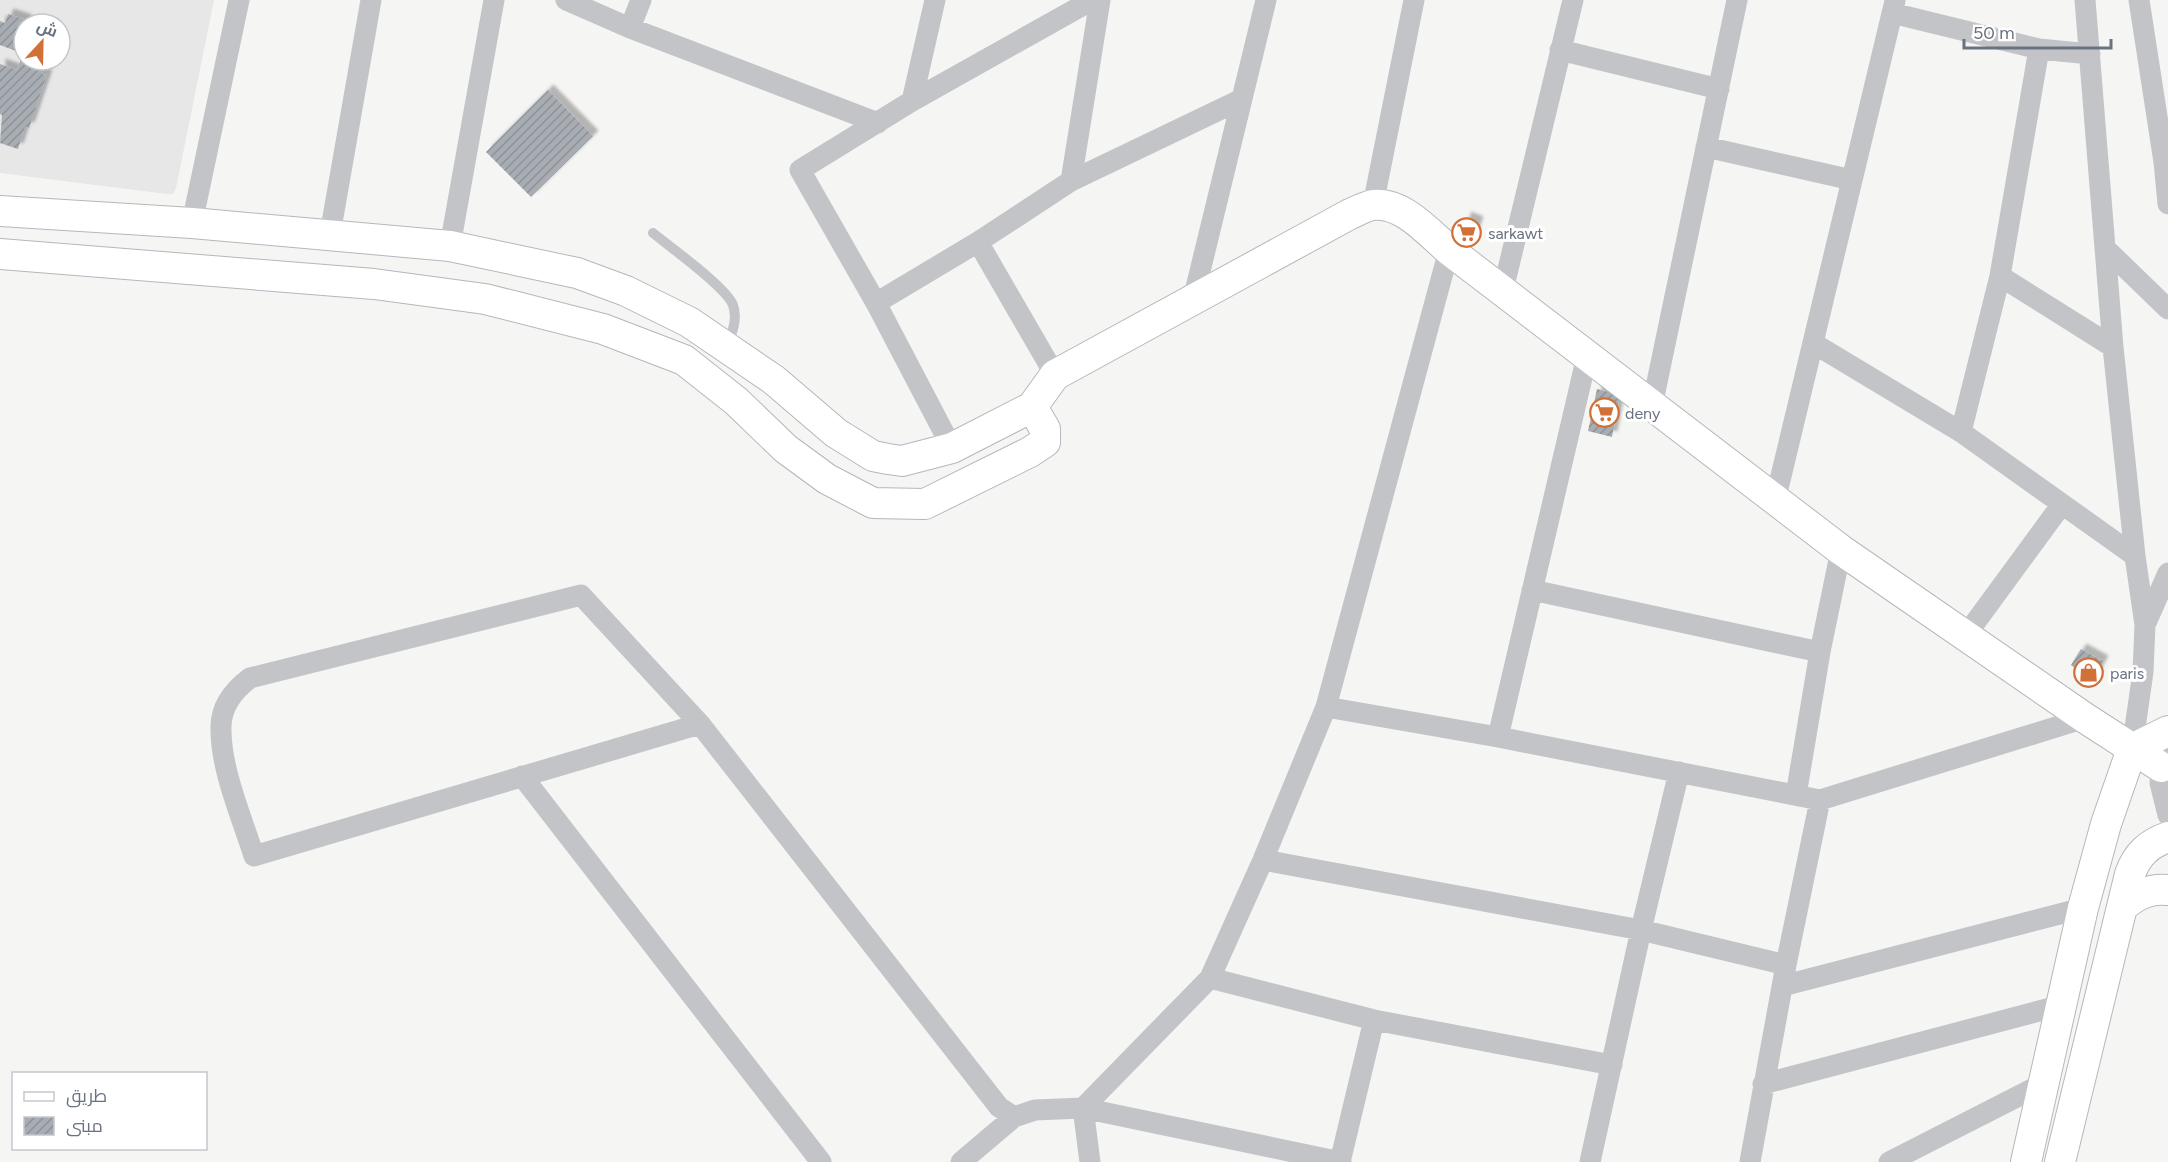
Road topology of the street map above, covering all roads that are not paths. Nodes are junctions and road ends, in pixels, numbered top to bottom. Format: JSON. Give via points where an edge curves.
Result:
{"nodes":[{"id":1,"x":239,"y":0,"type":"edge"},
{"id":2,"x":371,"y":0,"type":"edge"},
{"id":3,"x":494,"y":0,"type":"edge"},
{"id":4,"x":566,"y":0,"type":"edge"},
{"id":5,"x":641,"y":0,"type":"edge"},
{"id":6,"x":934,"y":0,"type":"edge"},
{"id":7,"x":1092,"y":0,"type":"edge"},
{"id":8,"x":1100,"y":0,"type":"edge"},
{"id":9,"x":1266,"y":0,"type":"edge"},
{"id":10,"x":1414,"y":0,"type":"edge"},
{"id":11,"x":1573,"y":0,"type":"edge"},
{"id":12,"x":1737,"y":0,"type":"edge"},
{"id":13,"x":2085,"y":0,"type":"edge"},
{"id":14,"x":2139,"y":0,"type":"edge"},
{"id":15,"x":1894,"y":7,"type":"edge"},
{"id":16,"x":630,"y":28,"type":"junction"},
{"id":17,"x":2039,"y":49,"type":"junction"},
{"id":18,"x":1560,"y":50,"type":"junction"},
{"id":19,"x":2090,"y":54,"type":"junction"},
{"id":20,"x":1719,"y":89,"type":"junction"},
{"id":21,"x":1242,"y":99,"type":"junction"},
{"id":22,"x":912,"y":101,"type":"junction"},
{"id":23,"x":878,"y":123,"type":"junction"},
{"id":24,"x":1706,"y":147,"type":"junction"},
{"id":25,"x":1852,"y":180,"type":"junction"},
{"id":26,"x":1071,"y":181,"type":"junction"},
{"id":27,"x":2168,"y":204,"type":"edge"},
{"id":28,"x":1373,"y":205,"type":"junction"},
{"id":29,"x":0,"y":211,"type":"edge"},
{"id":30,"x":39,"y":213,"type":"junction"},
{"id":31,"x":192,"y":223,"type":"junction"},
{"id":32,"x":653,"y":233,"type":"dead end"},
{"id":33,"x":330,"y":234,"type":"junction"},
{"id":34,"x":978,"y":242,"type":"junction"},
{"id":35,"x":450,"y":246,"type":"junction"},
{"id":36,"x":1449,"y":250,"type":"junction"},
{"id":37,"x":2107,"y":250,"type":"junction"},
{"id":38,"x":0,"y":254,"type":"edge"},
{"id":39,"x":33,"y":256,"type":"junction"},
{"id":40,"x":2000,"y":276,"type":"junction"},
{"id":41,"x":1503,"y":290,"type":"junction"},
{"id":42,"x":1193,"y":300,"type":"junction"},
{"id":43,"x":876,"y":303,"type":"junction"},
{"id":44,"x":2168,"y":309,"type":"edge"},
{"id":45,"x":1813,"y":343,"type":"junction"},
{"id":46,"x":727,"y":347,"type":"junction"},
{"id":47,"x":2114,"y":347,"type":"junction"},
{"id":48,"x":1587,"y":356,"type":"junction"},
{"id":49,"x":1055,"y":375,"type":"junction"},
{"id":50,"x":708,"y":378,"type":"junction"},
{"id":51,"x":1652,"y":406,"type":"junction"},
{"id":52,"x":1032,"y":407,"type":"junction"},
{"id":53,"x":1961,"y":432,"type":"junction"},
{"id":54,"x":952,"y":448,"type":"junction"},
{"id":55,"x":1775,"y":501,"type":"junction"},
{"id":56,"x":2062,"y":504,"type":"junction"},
{"id":57,"x":1841,"y":550,"type":"junction"},
{"id":58,"x":2135,"y":556,"type":"junction"},
{"id":59,"x":2168,"y":573,"type":"edge"},
{"id":60,"x":1532,"y":590,"type":"junction"},
{"id":61,"x":2145,"y":626,"type":"junction"},
{"id":62,"x":1966,"y":635,"type":"junction"},
{"id":63,"x":1820,"y":652,"type":"junction"},
{"id":64,"x":1326,"y":707,"type":"junction"},
{"id":65,"x":2085,"y":717,"type":"junction"},
{"id":66,"x":700,"y":724,"type":"junction"},
{"id":67,"x":2168,"y":733,"type":"edge"},
{"id":68,"x":1498,"y":737,"type":"junction"},
{"id":69,"x":2132,"y":749,"type":"junction"},
{"id":70,"x":2161,"y":767,"type":"junction"},
{"id":71,"x":1678,"y":772,"type":"junction"},
{"id":72,"x":522,"y":776,"type":"junction"},
{"id":73,"x":1796,"y":795,"type":"junction"},
{"id":74,"x":1820,"y":800,"type":"junction"},
{"id":75,"x":2168,"y":815,"type":"edge"},
{"id":76,"x":2168,"y":837,"type":"edge"},
{"id":77,"x":1263,"y":860,"type":"junction"},
{"id":78,"x":2168,"y":890,"type":"edge"},
{"id":79,"x":2122,"y":907,"type":"junction"},
{"id":80,"x":2083,"y":908,"type":"junction"},
{"id":81,"x":1641,"y":930,"type":"junction"},
{"id":82,"x":1784,"y":976,"type":"junction"},
{"id":83,"x":1210,"y":978,"type":"junction"},
{"id":84,"x":2062,"y":1005,"type":"junction"},
{"id":85,"x":1374,"y":1020,"type":"junction"},
{"id":86,"x":1612,"y":1065,"type":"junction"},
{"id":87,"x":2044,"y":1083,"type":"junction"},
{"id":88,"x":1763,"y":1084,"type":"junction"},
{"id":89,"x":1083,"y":1108,"type":"junction"},
{"id":90,"x":1014,"y":1118,"type":"junction"},
{"id":91,"x":2068,"y":1160,"type":"edge"},
{"id":92,"x":821,"y":1162,"type":"edge"},
{"id":93,"x":961,"y":1162,"type":"edge"},
{"id":94,"x":1090,"y":1162,"type":"edge"},
{"id":95,"x":1340,"y":1162,"type":"edge"},
{"id":96,"x":1590,"y":1162,"type":"edge"},
{"id":97,"x":1750,"y":1162,"type":"edge"},
{"id":98,"x":1889,"y":1162,"type":"edge"},
{"id":99,"x":2026,"y":1162,"type":"edge"}],
"edges":[{"from":1,"to":31,"type":"street"},
{"from":2,"to":33,"type":"street"},
{"from":3,"to":35,"type":"street"},
{"from":4,"to":16,"type":"street"},
{"from":5,"to":16,"type":"street"},
{"from":6,"to":22,"type":"street"},
{"from":7,"to":22,"type":"street"},
{"from":8,"to":26,"type":"street"},
{"from":9,"to":21,"type":"street"},
{"from":10,"to":28,"type":"street"},
{"from":11,"to":18,"type":"street"},
{"from":12,"to":20,"type":"street"},
{"from":13,"to":19,"type":"street"},
{"from":14,"to":27,"type":"street"},
{"from":15,"to":17,"type":"street"},
{"from":15,"to":25,"type":"street"},
{"from":16,"to":23,"type":"street"},
{"from":17,"to":19,"type":"street"},
{"from":17,"to":40,"type":"street"},
{"from":18,"to":20,"type":"street"},
{"from":18,"to":41,"type":"street"},
{"from":19,"to":37,"type":"street"},
{"from":20,"to":24,"type":"street"},
{"from":21,"to":26,"type":"street"},
{"from":21,"to":42,"type":"street"},
{"from":22,"to":23,"type":"street"},
{"from":23,"to":43,"type":"street","via":[[800,170]]},
{"from":24,"to":25,"type":"street"},
{"from":24,"to":51,"type":"street"},
{"from":25,"to":45,"type":"street"},
{"from":26,"to":34,"type":"street"},
{"from":28,"to":36,"type":"street","via":[[1393,207]]},
{"from":28,"to":42,"type":"street"},
{"from":29,"to":30,"type":"street"},
{"from":30,"to":31,"type":"street"},
{"from":30,"to":39,"type":"street"},
{"from":31,"to":33,"type":"street"},
{"from":32,"to":46,"type":"lane","via":[[723,291],[733,306],[735,323]]},
{"from":33,"to":35,"type":"street"},
{"from":34,"to":43,"type":"street"},
{"from":34,"to":49,"type":"street"},
{"from":35,"to":46,"type":"street","via":[[576,273],[626,291],[690,322]]},
{"from":36,"to":41,"type":"street"},
{"from":36,"to":64,"type":"street"},
{"from":37,"to":44,"type":"street"},
{"from":37,"to":47,"type":"street"},
{"from":38,"to":39,"type":"street"},
{"from":39,"to":50,"type":"street","via":[[374,284],[485,299],[603,329],[684,360]]},
{"from":40,"to":47,"type":"street"},
{"from":40,"to":53,"type":"street"},
{"from":41,"to":48,"type":"street"},
{"from":42,"to":49,"type":"street"},
{"from":43,"to":54,"type":"street"},
{"from":45,"to":53,"type":"street"},
{"from":45,"to":55,"type":"street"},
{"from":46,"to":50,"type":"street"},
{"from":46,"to":54,"type":"street","via":[[774,380],[836,433],[873,456],[902,461]]},
{"from":47,"to":58,"type":"street"},
{"from":48,"to":51,"type":"street"},
{"from":48,"to":60,"type":"street"},
{"from":49,"to":52,"type":"street"},
{"from":50,"to":52,"type":"street","via":[[786,449],[827,479],[873,503],[925,504],[1030,452],[1045,442],[1045,429]]},
{"from":51,"to":55,"type":"street"},
{"from":52,"to":54,"type":"street"},
{"from":53,"to":56,"type":"street"},
{"from":55,"to":57,"type":"street"},
{"from":56,"to":58,"type":"street"},
{"from":56,"to":62,"type":"street"},
{"from":57,"to":62,"type":"street"},
{"from":57,"to":63,"type":"street"},
{"from":58,"to":61,"type":"street"},
{"from":59,"to":61,"type":"street"},
{"from":60,"to":63,"type":"street"},
{"from":60,"to":68,"type":"street"},
{"from":61,"to":69,"type":"street"},
{"from":62,"to":65,"type":"street"},
{"from":63,"to":73,"type":"street"},
{"from":64,"to":68,"type":"street"},
{"from":64,"to":77,"type":"street"},
{"from":65,"to":69,"type":"street"},
{"from":65,"to":74,"type":"street"},
{"from":66,"to":72,"type":"street"},
{"from":66,"to":72,"type":"street","via":[[581,595],[250,678],[231,695],[221,726],[229,777],[255,856]]},
{"from":66,"to":90,"type":"street","via":[[999,1107]]},
{"from":67,"to":69,"type":"street"},
{"from":67,"to":70,"type":"street"},
{"from":68,"to":71,"type":"street"},
{"from":69,"to":70,"type":"street"},
{"from":69,"to":80,"type":"street"},
{"from":70,"to":75,"type":"street","via":[[2160,783]]},
{"from":71,"to":73,"type":"street"},
{"from":71,"to":81,"type":"street"},
{"from":72,"to":92,"type":"street"},
{"from":73,"to":74,"type":"street"},
{"from":74,"to":82,"type":"street"},
{"from":76,"to":79,"type":"street","via":[[2140,854],[2130,874]]},
{"from":77,"to":81,"type":"street"},
{"from":77,"to":83,"type":"street"},
{"from":78,"to":79,"type":"street","via":[[2143,893]]},
{"from":79,"to":91,"type":"street"},
{"from":80,"to":82,"type":"street"},
{"from":80,"to":84,"type":"street"},
{"from":81,"to":82,"type":"street"},
{"from":81,"to":86,"type":"street"},
{"from":82,"to":88,"type":"street"},
{"from":83,"to":85,"type":"street"},
{"from":83,"to":89,"type":"street"},
{"from":84,"to":87,"type":"street"},
{"from":84,"to":88,"type":"street"},
{"from":85,"to":86,"type":"street"},
{"from":85,"to":95,"type":"street"},
{"from":86,"to":96,"type":"street"},
{"from":87,"to":98,"type":"street"},
{"from":87,"to":99,"type":"street"},
{"from":88,"to":97,"type":"street"},
{"from":89,"to":90,"type":"street","via":[[1035,1110]]},
{"from":89,"to":94,"type":"street"},
{"from":89,"to":95,"type":"street"},
{"from":90,"to":93,"type":"street"}]}
